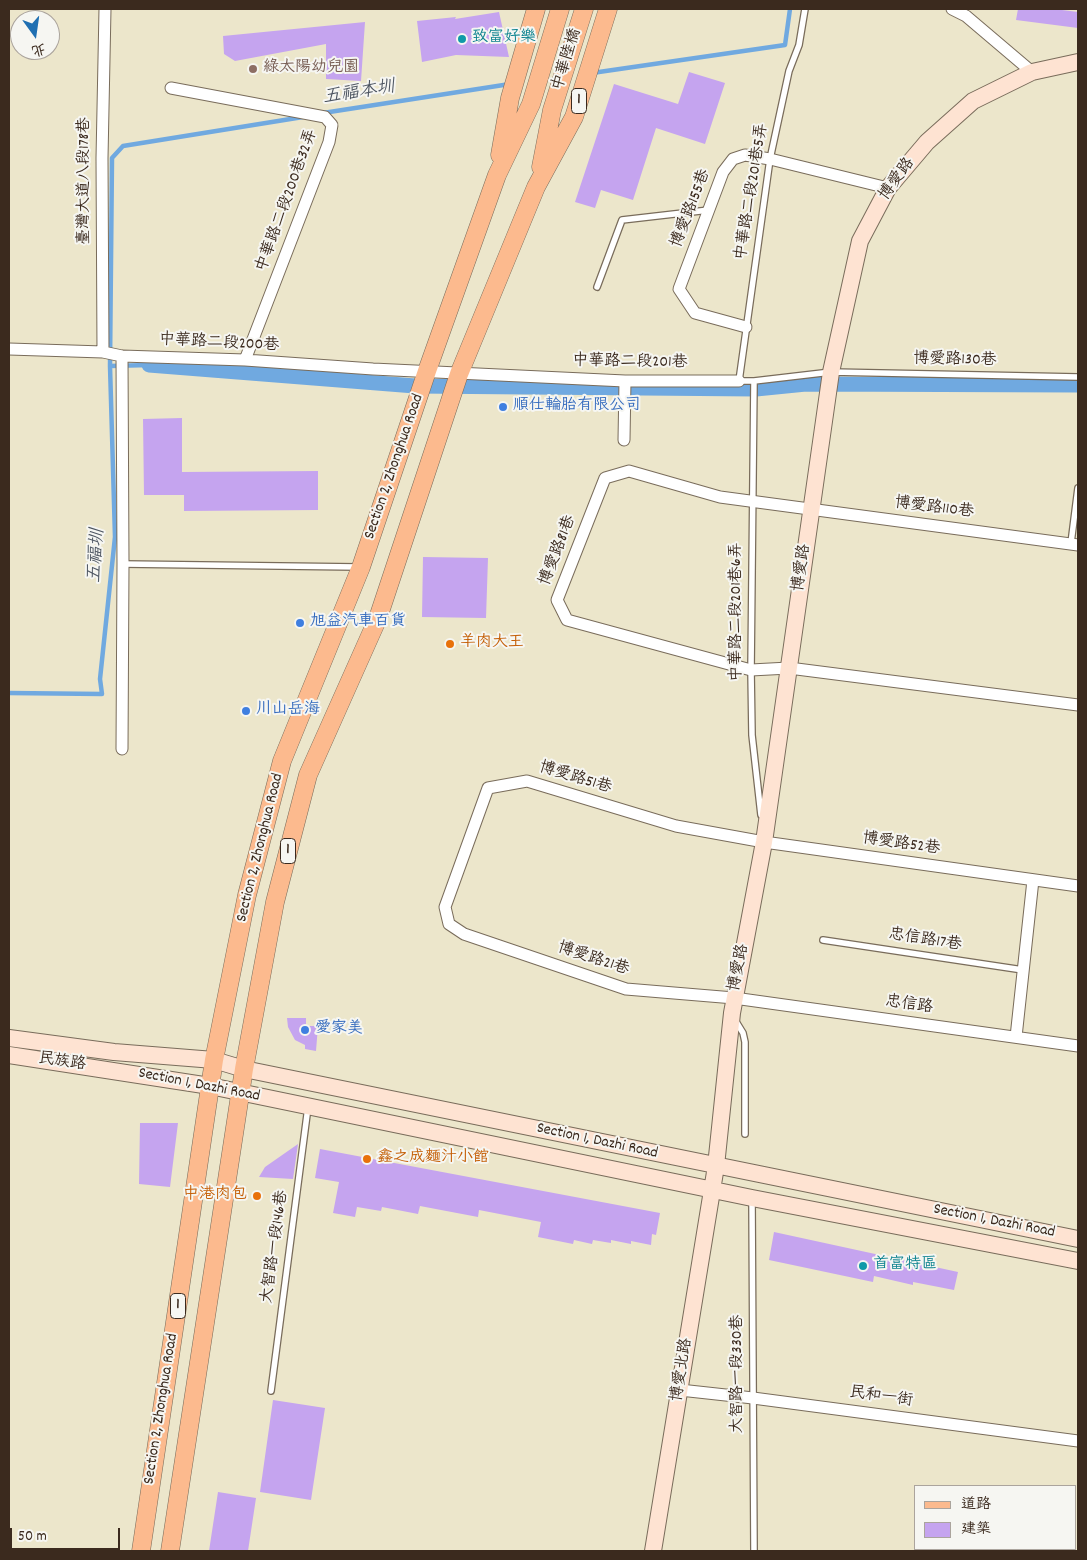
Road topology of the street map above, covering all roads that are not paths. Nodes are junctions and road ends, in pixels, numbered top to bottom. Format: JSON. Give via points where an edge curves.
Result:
{"nodes":[{"id":1,"x":105,"y":9,"type":"edge"},
{"id":2,"x":536,"y":9,"type":"edge"},
{"id":3,"x":560,"y":9,"type":"edge"},
{"id":4,"x":584,"y":9,"type":"edge"},
{"id":5,"x":608,"y":9,"type":"edge"},
{"id":6,"x":805,"y":9,"type":"edge"},
{"id":7,"x":952,"y":9,"type":"edge"},
{"id":8,"x":1078,"y":62,"type":"edge"},
{"id":9,"x":1032,"y":72,"type":"junction"},
{"id":10,"x":170,"y":88,"type":"dead end"},
{"id":11,"x":531,"y":104,"type":"joint"},
{"id":12,"x":552,"y":110,"type":"joint"},
{"id":13,"x":770,"y":159,"type":"junction"},
{"id":14,"x":497,"y":175,"type":"junction"},
{"id":15,"x":536,"y":187,"type":"junction"},
{"id":16,"x":888,"y":188,"type":"junction"},
{"id":17,"x":709,"y":210,"type":"junction"},
{"id":18,"x":597,"y":287,"type":"dead end"},
{"id":19,"x":746,"y":327,"type":"junction"},
{"id":20,"x":9,"y":348,"type":"edge"},
{"id":21,"x":103,"y":352,"type":"junction"},
{"id":22,"x":122,"y":356,"type":"junction"},
{"id":23,"x":245,"y":360,"type":"junction"},
{"id":24,"x":427,"y":371,"type":"junction"},
{"id":25,"x":831,"y":372,"type":"junction"},
{"id":26,"x":459,"y":374,"type":"junction"},
{"id":27,"x":1078,"y":376,"type":"edge"},
{"id":28,"x":625,"y":381,"type":"junction"},
{"id":29,"x":739,"y":381,"type":"junction"},
{"id":30,"x":754,"y":381,"type":"junction"},
{"id":31,"x":624,"y":440,"type":"dead end"},
{"id":32,"x":1078,"y":488,"type":"edge"},
{"id":33,"x":752,"y":502,"type":"junction"},
{"id":34,"x":811,"y":509,"type":"junction"},
{"id":35,"x":1075,"y":544,"type":"edge"},
{"id":36,"x":123,"y":564,"type":"junction"},
{"id":37,"x":361,"y":567,"type":"junction"},
{"id":38,"x":789,"y":668,"type":"junction"},
{"id":39,"x":751,"y":670,"type":"junction"},
{"id":40,"x":1078,"y":705,"type":"edge"},
{"id":41,"x":122,"y":749,"type":"dead end"},
{"id":42,"x":764,"y":842,"type":"junction"},
{"id":43,"x":1033,"y":880,"type":"junction"},
{"id":44,"x":1078,"y":886,"type":"edge"},
{"id":45,"x":449,"y":924,"type":"joint"},
{"id":46,"x":823,"y":940,"type":"dead end"},
{"id":47,"x":1023,"y":970,"type":"junction"},
{"id":48,"x":733,"y":1006,"type":"junction"},
{"id":49,"x":1016,"y":1037,"type":"junction"},
{"id":50,"x":9,"y":1038,"type":"edge"},
{"id":51,"x":1078,"y":1046,"type":"edge"},
{"id":52,"x":114,"y":1052,"type":"joint"},
{"id":53,"x":9,"y":1055,"type":"edge"},
{"id":54,"x":214,"y":1060,"type":"junction"},
{"id":55,"x":244,"y":1069,"type":"junction"},
{"id":56,"x":115,"y":1070,"type":"joint"},
{"id":57,"x":210,"y":1086,"type":"junction"},
{"id":58,"x":240,"y":1093,"type":"junction"},
{"id":59,"x":308,"y":1107,"type":"junction"},
{"id":60,"x":745,"y":1134,"type":"dead end"},
{"id":61,"x":716,"y":1166,"type":"junction"},
{"id":62,"x":712,"y":1189,"type":"junction"},
{"id":63,"x":752,"y":1198,"type":"junction"},
{"id":64,"x":1078,"y":1239,"type":"edge"},
{"id":65,"x":1078,"y":1261,"type":"edge"},
{"id":66,"x":680,"y":1390,"type":"junction"},
{"id":67,"x":271,"y":1391,"type":"dead end"},
{"id":68,"x":753,"y":1398,"type":"junction"},
{"id":69,"x":1078,"y":1441,"type":"edge"},
{"id":70,"x":141,"y":1551,"type":"edge"},
{"id":71,"x":170,"y":1551,"type":"edge"},
{"id":72,"x":652,"y":1551,"type":"edge"},
{"id":73,"x":754,"y":1551,"type":"edge"}],
"edges":[{"from":1,"to":21,"type":"street","name":"臺灣大道八段178巷"},
{"from":2,"to":14,"type":"main road","name":"Section 2, Zhonghua Road","number":"1","via":[[510,98]]},
{"from":3,"to":11,"type":"main road","name":"中華陸橋","number":"1"},
{"from":4,"to":12,"type":"main road","name":"中華陸橋","number":"1"},
{"from":5,"to":15,"type":"main road","name":"Section 2, Zhonghua Road","number":"1","via":[[574,116]]},
{"from":6,"to":13,"type":"lane","name":"中華路二段201巷5弄"},
{"from":7,"to":9,"type":"street","via":[[966,16]]},
{"from":8,"to":9,"type":"street","name":"博愛路"},
{"from":9,"to":16,"type":"street","name":"博愛路","via":[[973,102],[927,142]]},
{"from":10,"to":23,"type":"street","name":"中華路二段200巷32弄","via":[[325,117],[332,125],[329,142]]},
{"from":11,"to":14,"type":"main road","name":"Section 2, Zhonghua Road","number":"1"},
{"from":12,"to":15,"type":"main road","name":"Section 2, Zhonghua Road","number":"1"},
{"from":13,"to":16,"type":"street","name":"博愛路155巷"},
{"from":13,"to":17,"type":"street","name":"博愛路155巷","via":[[744,156],[733,159],[722,172]]},
{"from":13,"to":19,"type":"lane","name":"中華路二段201巷5弄"},
{"from":14,"to":24,"type":"main road","name":"Section 2, Zhonghua Road","number":"1"},
{"from":15,"to":26,"type":"main road","name":"Section 2, Zhonghua Road","number":"1"},
{"from":16,"to":25,"type":"street","name":"博愛路","via":[[860,241]]},
{"from":17,"to":18,"type":"lane","via":[[622,220]]},
{"from":17,"to":19,"type":"street","name":"博愛路155巷","via":[[679,289],[695,313]]},
{"from":19,"to":29,"type":"lane","name":"中華路二段201巷5弄"},
{"from":20,"to":21,"type":"street","name":"中華路二段200巷"},
{"from":21,"to":22,"type":"street","name":"中華路二段200巷"},
{"from":22,"to":23,"type":"street","name":"中華路二段200巷"},
{"from":22,"to":36,"type":"street"},
{"from":23,"to":24,"type":"street","name":"中華路二段200巷"},
{"from":24,"to":26,"type":"street","name":"中華路二段201巷"},
{"from":24,"to":37,"type":"main road","name":"Section 2, Zhonghua Road","number":"1"},
{"from":25,"to":27,"type":"lane","name":"博愛路130巷"},
{"from":25,"to":30,"type":"lane","name":"中華路二段201巷"},
{"from":25,"to":34,"type":"street","name":"博愛路"},
{"from":26,"to":28,"type":"street","name":"中華路二段201巷"},
{"from":26,"to":55,"type":"main road","name":"Section 2, Zhonghua Road","number":"1","via":[[378,618],[308,775],[274,902]]},
{"from":28,"to":29,"type":"street","name":"中華路二段201巷"},
{"from":28,"to":31,"type":"street"},
{"from":29,"to":30,"type":"lane","name":"中華路二段201巷"},
{"from":30,"to":33,"type":"lane","name":"中華路二段201巷6弄"},
{"from":32,"to":35,"type":"lane"},
{"from":33,"to":34,"type":"street","name":"博愛路81巷"},
{"from":33,"to":39,"type":"lane","name":"中華路二段201巷6弄"},
{"from":33,"to":39,"type":"street","name":"博愛路81巷","via":[[720,497],[629,471],[605,478],[557,600],[567,620]]},
{"from":34,"to":35,"type":"street","name":"博愛路110巷"},
{"from":34,"to":38,"type":"street","name":"博愛路"},
{"from":36,"to":37,"type":"lane"},
{"from":36,"to":41,"type":"street"},
{"from":37,"to":54,"type":"main road","name":"Section 2, Zhonghua Road","number":"1","via":[[282,761],[247,895]]},
{"from":38,"to":39,"type":"street","name":"博愛路81巷"},
{"from":38,"to":40,"type":"street","name":"博愛路81巷"},
{"from":38,"to":42,"type":"street","name":"博愛路"},
{"from":39,"to":42,"type":"lane","name":"中華路二段201巷6弄","via":[[752,735]]},
{"from":42,"to":43,"type":"street","name":"博愛路52巷"},
{"from":42,"to":45,"type":"street","name":"博愛路51巷","via":[[676,826],[527,781],[488,788],[445,907]]},
{"from":42,"to":48,"type":"street","name":"博愛路"},
{"from":43,"to":44,"type":"street","name":"博愛路52巷"},
{"from":43,"to":47,"type":"street"},
{"from":45,"to":48,"type":"street","name":"博愛路21巷","via":[[464,934],[626,989]]},
{"from":46,"to":47,"type":"lane","name":"忠信路17巷"},
{"from":47,"to":49,"type":"street"},
{"from":48,"to":49,"type":"street","name":"忠信路"},
{"from":48,"to":60,"type":"lane","via":[[745,1042]]},
{"from":48,"to":61,"type":"street","name":"博愛路"},
{"from":49,"to":51,"type":"street","name":"忠信路"},
{"from":50,"to":52,"type":"street","name":"民族路"},
{"from":52,"to":54,"type":"street","name":"Section 1, Dazhi Road"},
{"from":53,"to":56,"type":"street","name":"民族路"},
{"from":54,"to":55,"type":"street","name":"Section 1, Dazhi Road"},
{"from":54,"to":57,"type":"main road","name":"Section 2, Zhonghua Road","number":"1"},
{"from":55,"to":58,"type":"main road","name":"Section 2, Zhonghua Road","number":"1"},
{"from":55,"to":61,"type":"street","name":"Section 1, Dazhi Road"},
{"from":56,"to":57,"type":"street","name":"Section 1, Dazhi Road"},
{"from":57,"to":58,"type":"street","name":"Section 1, Dazhi Road"},
{"from":57,"to":70,"type":"main road","name":"Section 2, Zhonghua Road","number":"1"},
{"from":58,"to":59,"type":"street","name":"Section 1, Dazhi Road"},
{"from":58,"to":71,"type":"main road","name":"Section 2, Zhonghua Road","number":"1"},
{"from":59,"to":62,"type":"street","name":"Section 1, Dazhi Road"},
{"from":59,"to":67,"type":"lane","name":"大智路一段146巷"},
{"from":61,"to":62,"type":"street","name":"博愛路"},
{"from":61,"to":64,"type":"street","name":"Section 1, Dazhi Road"},
{"from":62,"to":63,"type":"street","name":"Section 1, Dazhi Road"},
{"from":62,"to":66,"type":"street","name":"博愛北路"},
{"from":63,"to":65,"type":"street","name":"Section 1, Dazhi Road"},
{"from":63,"to":68,"type":"lane","name":"大智路一段330巷"},
{"from":66,"to":68,"type":"street","name":"民和一街"},
{"from":66,"to":72,"type":"street","name":"博愛北路"},
{"from":68,"to":69,"type":"street","name":"民和一街"},
{"from":68,"to":73,"type":"lane","name":"大智路一段330巷"}]}
